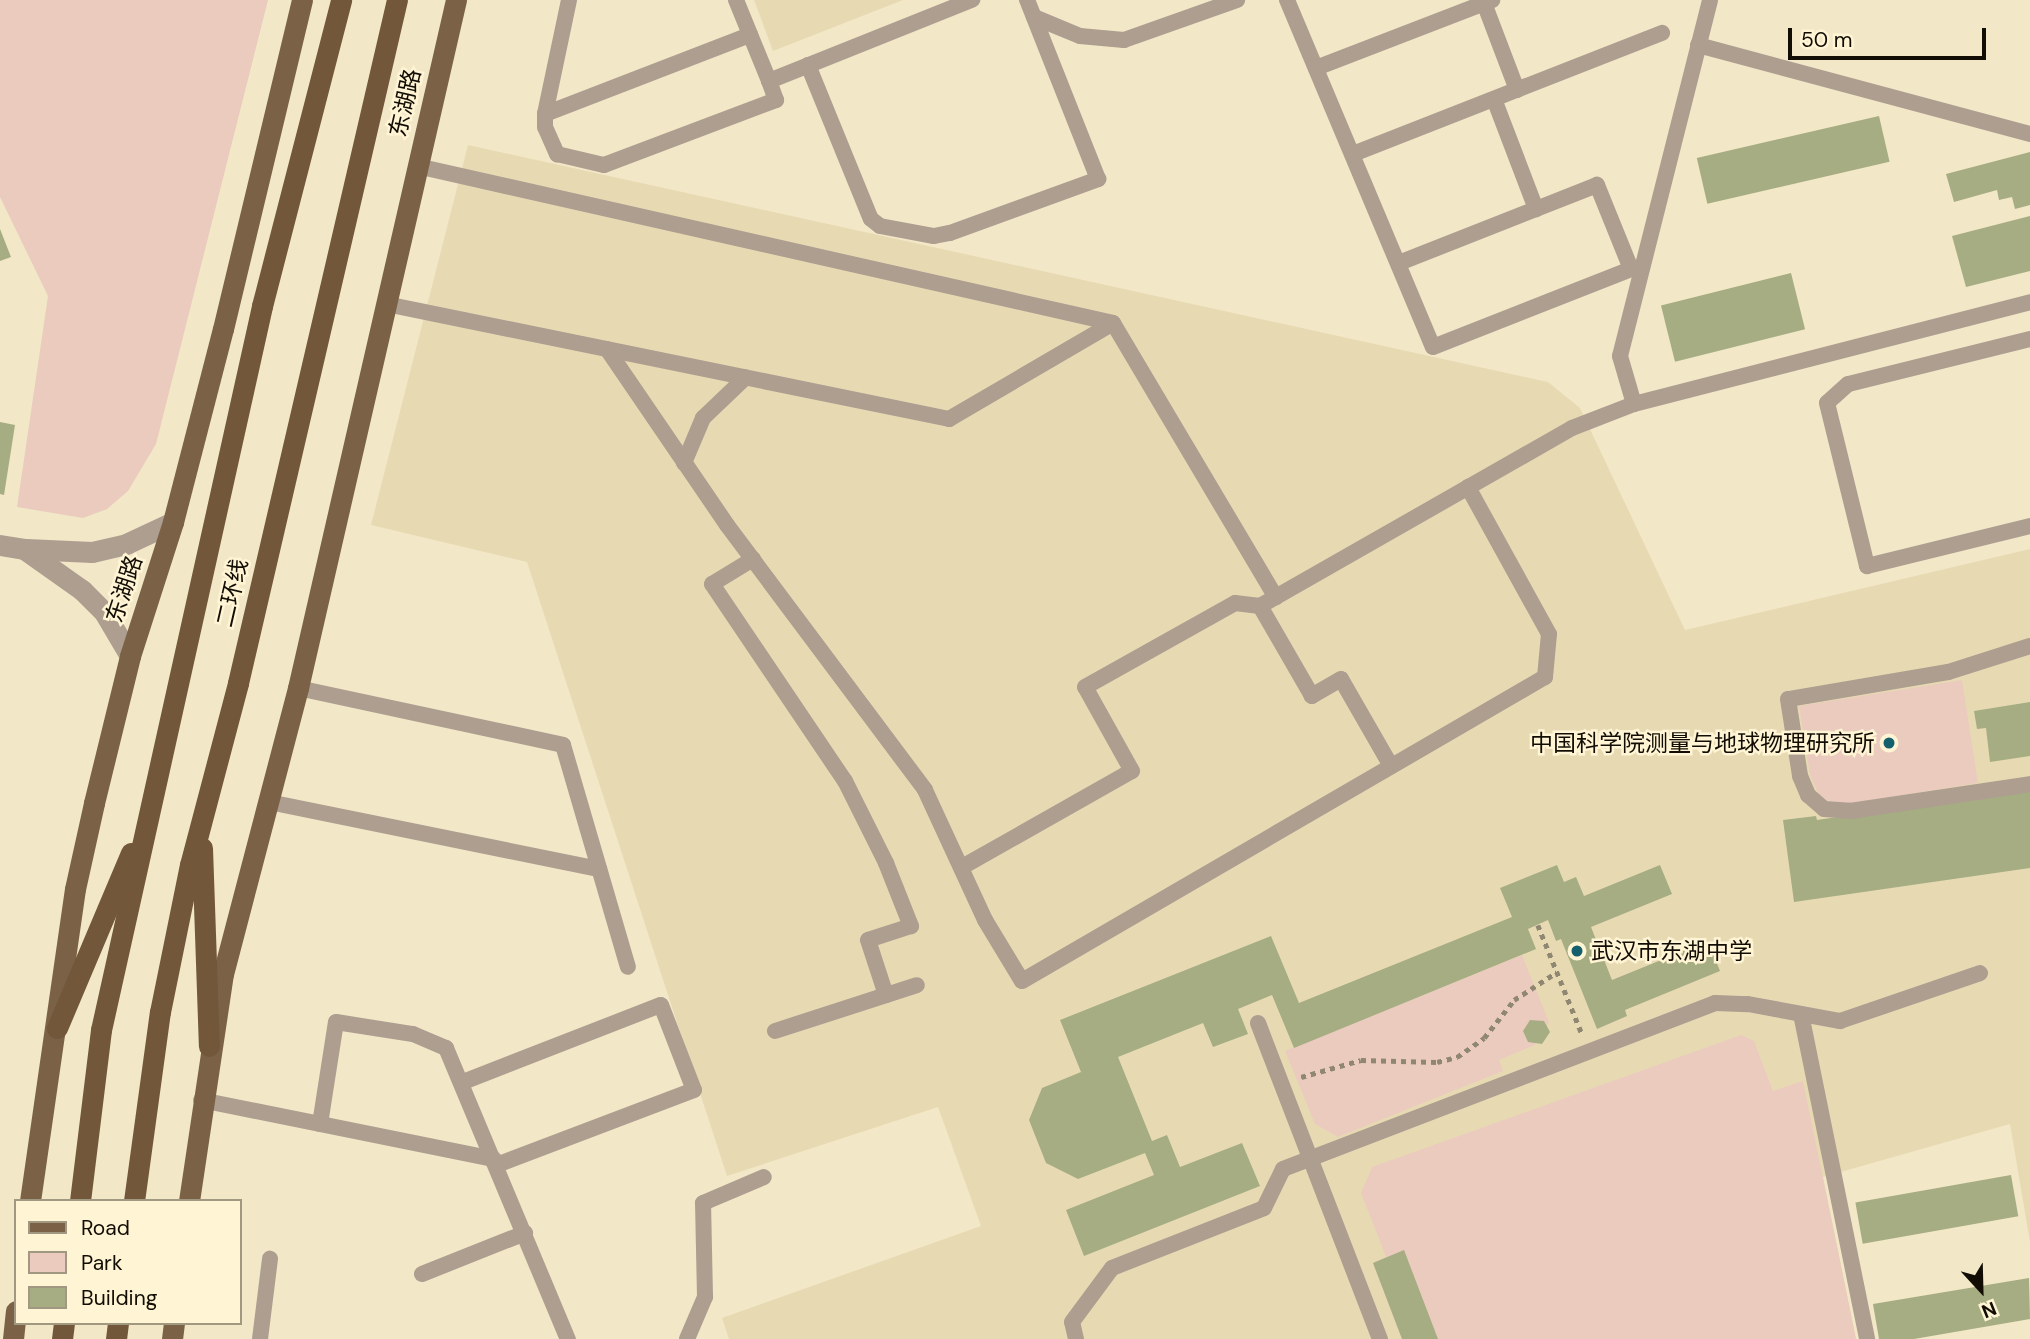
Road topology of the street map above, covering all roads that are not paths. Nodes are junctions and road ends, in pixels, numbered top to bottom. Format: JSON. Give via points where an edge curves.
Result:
{"nodes":[{"id":1,"x":302,"y":0,"type":"edge"},
{"id":2,"x":341,"y":0,"type":"edge"},
{"id":3,"x":397,"y":0,"type":"edge"},
{"id":4,"x":456,"y":0,"type":"edge"},
{"id":5,"x":569,"y":0,"type":"edge"},
{"id":6,"x":736,"y":0,"type":"edge"},
{"id":7,"x":972,"y":0,"type":"edge"},
{"id":8,"x":1027,"y":0,"type":"edge"},
{"id":9,"x":1237,"y":0,"type":"edge"},
{"id":10,"x":1287,"y":0,"type":"edge"},
{"id":11,"x":1710,"y":0,"type":"edge"},
{"id":12,"x":1488,"y":1,"type":"edge"},
{"id":13,"x":1034,"y":17,"type":"junction"},
{"id":14,"x":1662,"y":33,"type":"dead end"},
{"id":15,"x":750,"y":35,"type":"junction"},
{"id":16,"x":1699,"y":45,"type":"junction"},
{"id":17,"x":808,"y":65,"type":"junction"},
{"id":18,"x":1316,"y":68,"type":"junction"},
{"id":19,"x":769,"y":81,"type":"junction"},
{"id":20,"x":1517,"y":90,"type":"junction"},
{"id":21,"x":1494,"y":99,"type":"junction"},
{"id":22,"x":545,"y":114,"type":"junction"},
{"id":23,"x":2030,"y":134,"type":"edge"},
{"id":24,"x":1353,"y":154,"type":"junction"},
{"id":25,"x":417,"y":166,"type":"junction"},
{"id":26,"x":1536,"y":209,"type":"junction"},
{"id":27,"x":1399,"y":262,"type":"junction"},
{"id":28,"x":2030,"y":302,"type":"edge"},
{"id":29,"x":386,"y":304,"type":"junction"},
{"id":30,"x":1113,"y":323,"type":"junction"},
{"id":31,"x":2030,"y":339,"type":"edge"},
{"id":32,"x":607,"y":349,"type":"junction"},
{"id":33,"x":746,"y":377,"type":"junction"},
{"id":34,"x":1634,"y":404,"type":"junction"},
{"id":35,"x":684,"y":463,"type":"junction"},
{"id":36,"x":1468,"y":487,"type":"junction"},
{"id":37,"x":173,"y":522,"type":"junction"},
{"id":38,"x":2030,"y":526,"type":"edge"},
{"id":39,"x":0,"y":545,"type":"edge"},
{"id":40,"x":24,"y":549,"type":"junction"},
{"id":41,"x":752,"y":559,"type":"junction"},
{"id":42,"x":1276,"y":597,"type":"junction"},
{"id":43,"x":1260,"y":606,"type":"junction"},
{"id":44,"x":2030,"y":646,"type":"edge"},
{"id":45,"x":130,"y":656,"type":"junction"},
{"id":46,"x":298,"y":688,"type":"junction"},
{"id":47,"x":1391,"y":766,"type":"junction"},
{"id":48,"x":2030,"y":784,"type":"edge"},
{"id":49,"x":269,"y":802,"type":"junction"},
{"id":50,"x":152,"y":803,"type":"junction"},
{"id":51,"x":201,"y":818,"type":"junction"},
{"id":52,"x":962,"y":867,"type":"junction"},
{"id":53,"x":599,"y":869,"type":"junction"},
{"id":54,"x":628,"y":967,"type":"dead end"},
{"id":55,"x":1980,"y":973,"type":"dead end"},
{"id":56,"x":918,"y":985,"type":"dead end"},
{"id":57,"x":886,"y":995,"type":"junction"},
{"id":58,"x":1801,"y":1014,"type":"junction"},
{"id":59,"x":1258,"y":1023,"type":"dead end"},
{"id":60,"x":57,"y":1028,"type":"junction"},
{"id":61,"x":775,"y":1031,"type":"dead end"},
{"id":62,"x":209,"y":1046,"type":"junction"},
{"id":63,"x":463,"y":1082,"type":"junction"},
{"id":64,"x":201,"y":1100,"type":"junction"},
{"id":65,"x":320,"y":1124,"type":"junction"},
{"id":66,"x":1310,"y":1159,"type":"junction"},
{"id":67,"x":496,"y":1162,"type":"junction"},
{"id":68,"x":764,"y":1177,"type":"dead end"},
{"id":69,"x":30,"y":1199,"type":"edge"},
{"id":70,"x":80,"y":1199,"type":"edge"},
{"id":71,"x":134,"y":1199,"type":"edge"},
{"id":72,"x":189,"y":1199,"type":"edge"},
{"id":73,"x":525,"y":1233,"type":"junction"},
{"id":74,"x":270,"y":1259,"type":"dead end"},
{"id":75,"x":422,"y":1274,"type":"dead end"},
{"id":76,"x":566,"y":1338,"type":"edge"},
{"id":77,"x":260,"y":1339,"type":"edge"},
{"id":78,"x":687,"y":1339,"type":"edge"},
{"id":79,"x":1076,"y":1339,"type":"edge"},
{"id":80,"x":1380,"y":1339,"type":"edge"},
{"id":81,"x":1867,"y":1339,"type":"edge"}],
"edges":[{"from":1,"to":37,"type":"main road","name":"东湖路"},
{"from":2,"to":50,"type":"highway","name":"二环线","via":[[262,306]]},
{"from":3,"to":51,"type":"highway","name":"二环线","via":[[238,683]]},
{"from":4,"to":25,"type":"main road","name":"东湖路"},
{"from":5,"to":22,"type":"lane"},
{"from":6,"to":15,"type":"lane"},
{"from":7,"to":17,"type":"lane"},
{"from":8,"to":13,"type":"lane"},
{"from":9,"to":13,"type":"lane","via":[[1124,40],[1080,36]]},
{"from":10,"to":18,"type":"lane"},
{"from":11,"to":16,"type":"lane"},
{"from":12,"to":18,"type":"lane"},
{"from":12,"to":20,"type":"lane"},
{"from":13,"to":17,"type":"lane","via":[[1098,179],[950,233],[934,236],[880,226],[871,219]]},
{"from":14,"to":20,"type":"lane"},
{"from":15,"to":19,"type":"lane"},
{"from":15,"to":22,"type":"lane"},
{"from":16,"to":23,"type":"lane"},
{"from":16,"to":34,"type":"lane","via":[[1619,356]]},
{"from":17,"to":19,"type":"lane"},
{"from":18,"to":24,"type":"lane"},
{"from":19,"to":22,"type":"lane","via":[[776,100],[604,165],[557,154],[545,127]]},
{"from":20,"to":21,"type":"lane"},
{"from":21,"to":24,"type":"lane"},
{"from":21,"to":26,"type":"lane"},
{"from":24,"to":27,"type":"lane"},
{"from":25,"to":29,"type":"main road","name":"东湖路"},
{"from":25,"to":30,"type":"lane"},
{"from":26,"to":27,"type":"lane"},
{"from":26,"to":27,"type":"lane","via":[[1597,185],[1630,269],[1433,347]]},
{"from":28,"to":34,"type":"lane"},
{"from":29,"to":32,"type":"lane"},
{"from":29,"to":46,"type":"main road","name":"东湖路"},
{"from":30,"to":33,"type":"lane","via":[[949,419]]},
{"from":30,"to":42,"type":"lane"},
{"from":31,"to":38,"type":"lane","via":[[1848,384],[1827,403],[1867,566]]},
{"from":32,"to":33,"type":"lane"},
{"from":32,"to":35,"type":"lane"},
{"from":33,"to":35,"type":"lane","via":[[703,418]]},
{"from":34,"to":36,"type":"lane","via":[[1572,428]]},
{"from":35,"to":41,"type":"lane"},
{"from":36,"to":42,"type":"lane"},
{"from":36,"to":47,"type":"lane","via":[[1549,635],[1545,677]]},
{"from":37,"to":40,"type":"street","via":[[126,544],[92,552]]},
{"from":37,"to":45,"type":"main road","name":"东湖路"},
{"from":39,"to":40,"type":"street"},
{"from":40,"to":45,"type":"street","via":[[93,601]]},
{"from":41,"to":52,"type":"lane","via":[[925,790]]},
{"from":41,"to":57,"type":"lane","via":[[712,584],[845,781],[886,863],[911,926],[868,940]]},
{"from":42,"to":43,"type":"lane"},
{"from":43,"to":47,"type":"lane","via":[[1312,696],[1341,679]]},
{"from":43,"to":52,"type":"lane","via":[[1235,603],[1085,687],[1132,771]]},
{"from":44,"to":48,"type":"lane","via":[[1948,672],[1788,699],[1800,776],[1808,795],[1825,809],[1850,811]]},
{"from":45,"to":60,"type":"main road","name":"东湖路","via":[[75,889]]},
{"from":46,"to":49,"type":"main road","name":"东湖路"},
{"from":46,"to":53,"type":"lane","via":[[563,745]]},
{"from":47,"to":52,"type":"lane","via":[[1022,981],[985,920]]},
{"from":49,"to":53,"type":"lane"},
{"from":49,"to":62,"type":"main road","name":"东湖路","via":[[223,974]]},
{"from":50,"to":60,"type":"highway"},
{"from":50,"to":70,"type":"highway","name":"二环线","via":[[101,1030]]},
{"from":51,"to":62,"type":"highway"},
{"from":51,"to":71,"type":"highway","name":"二环线","via":[[160,1012]]},
{"from":53,"to":54,"type":"lane"},
{"from":55,"to":58,"type":"lane","via":[[1849,1019]]},
{"from":56,"to":57,"type":"lane"},
{"from":57,"to":61,"type":"lane"},
{"from":58,"to":66,"type":"lane","via":[[1724,1002]]},
{"from":58,"to":81,"type":"lane"},
{"from":59,"to":66,"type":"lane"},
{"from":60,"to":69,"type":"main road","name":"东湖路"},
{"from":62,"to":64,"type":"main road","name":"东湖路"},
{"from":63,"to":65,"type":"lane","via":[[446,1048],[434,1041],[336,1022]]},
{"from":63,"to":67,"type":"lane"},
{"from":63,"to":67,"type":"lane","via":[[662,1005],[694,1090]]},
{"from":64,"to":65,"type":"lane"},
{"from":64,"to":72,"type":"main road","name":"东湖路"},
{"from":65,"to":67,"type":"lane"},
{"from":66,"to":79,"type":"lane","via":[[1283,1169],[1264,1208],[1112,1268],[1072,1322]]},
{"from":66,"to":80,"type":"lane"},
{"from":67,"to":73,"type":"lane"},
{"from":68,"to":78,"type":"lane","via":[[703,1203],[705,1297]]},
{"from":73,"to":75,"type":"lane"},
{"from":73,"to":76,"type":"lane"},
{"from":74,"to":77,"type":"lane"}]}
